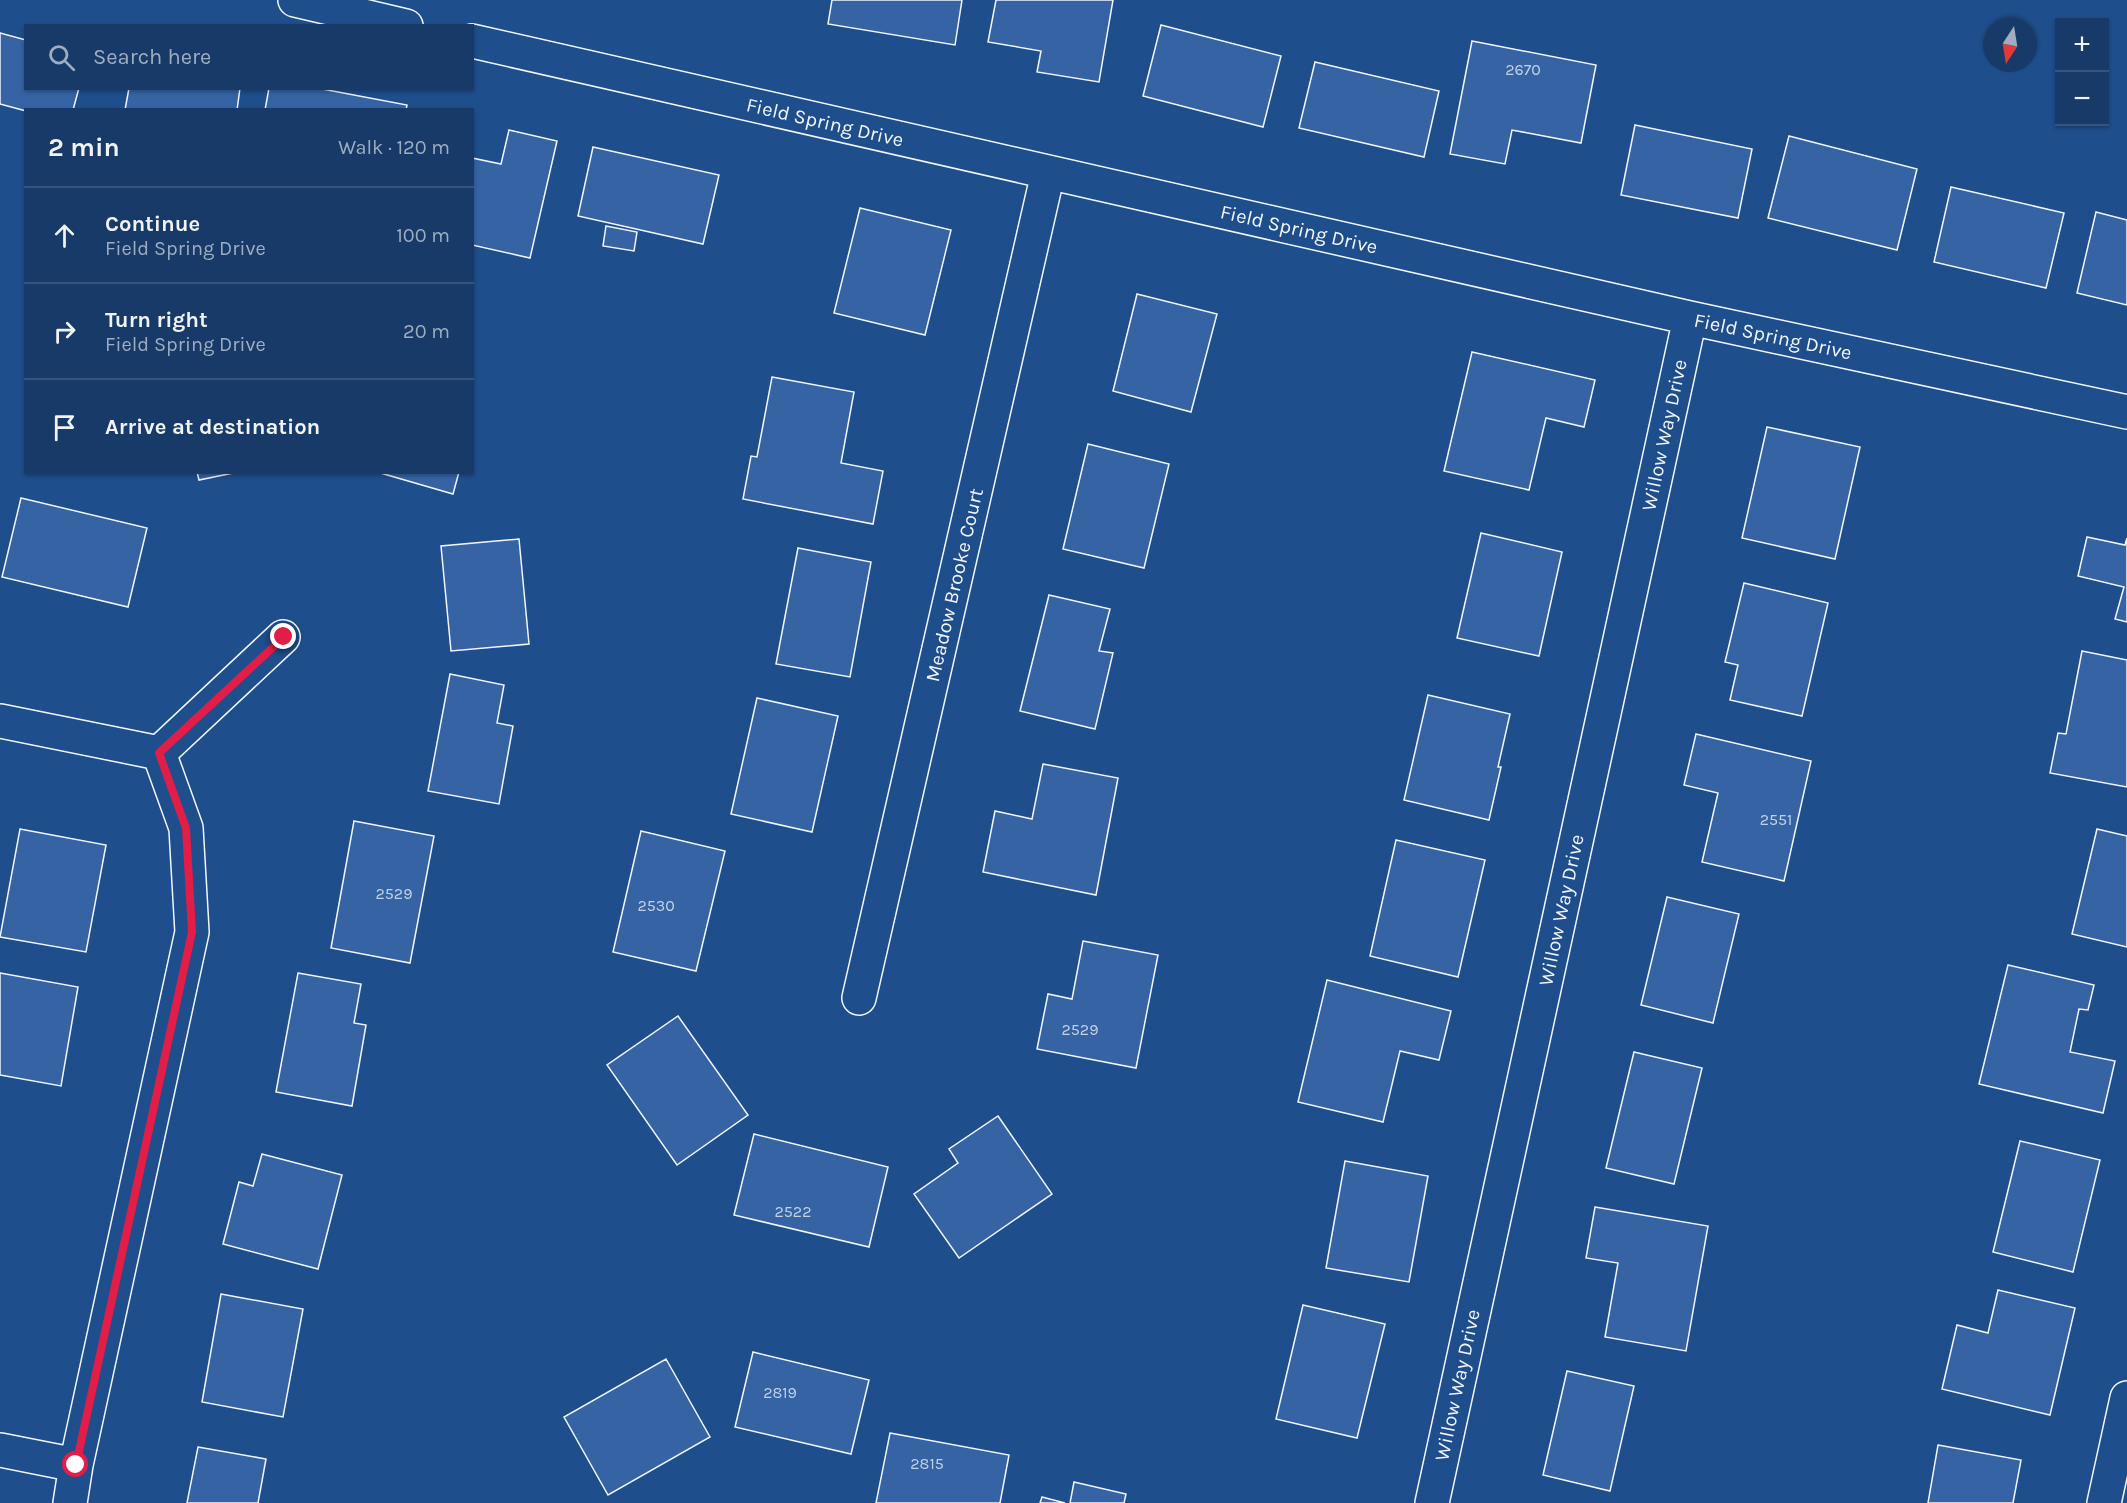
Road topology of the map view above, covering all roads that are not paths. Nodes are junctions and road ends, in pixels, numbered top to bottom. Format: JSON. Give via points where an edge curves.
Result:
{"nodes":[{"id":1,"x":295,"y":0,"type":"edge"},
{"id":2,"x":397,"y":24,"type":"edge"},
{"id":3,"x":474,"y":41,"type":"edge"},
{"id":4,"x":1048,"y":173,"type":"junction"},
{"id":5,"x":1690,"y":318,"type":"junction"},
{"id":6,"x":2127,"y":412,"type":"edge"},
{"id":7,"x":284,"y":637,"type":"dead end"},
{"id":8,"x":0,"y":721,"type":"edge"},
{"id":9,"x":159,"y":753,"type":"junction"},
{"id":10,"x":859,"y":998,"type":"dead end"},
{"id":11,"x":2127,"y":1398,"type":"edge"},
{"id":12,"x":0,"y":1450,"type":"edge"},
{"id":13,"x":76,"y":1465,"type":"junction"},
{"id":14,"x":70,"y":1503,"type":"edge"},
{"id":15,"x":1432,"y":1503,"type":"edge"},
{"id":16,"x":2104,"y":1503,"type":"edge"}],
"edges":[{"from":1,"to":2,"type":"street"},
{"from":3,"to":4,"type":"street","name":"Field Spring Drive"},
{"from":4,"to":5,"type":"street","name":"Field Spring Drive"},
{"from":4,"to":10,"type":"street","name":"Meadow Brooke Court"},
{"from":5,"to":6,"type":"street","name":"Field Spring Drive"},
{"from":5,"to":15,"type":"street","name":"Willow Way Drive"},
{"from":7,"to":9,"type":"street"},
{"from":8,"to":9,"type":"street"},
{"from":9,"to":13,"type":"street","via":[[186,828],[192,932]]},
{"from":11,"to":16,"type":"street"},
{"from":12,"to":13,"type":"street"},
{"from":13,"to":14,"type":"street"}]}
